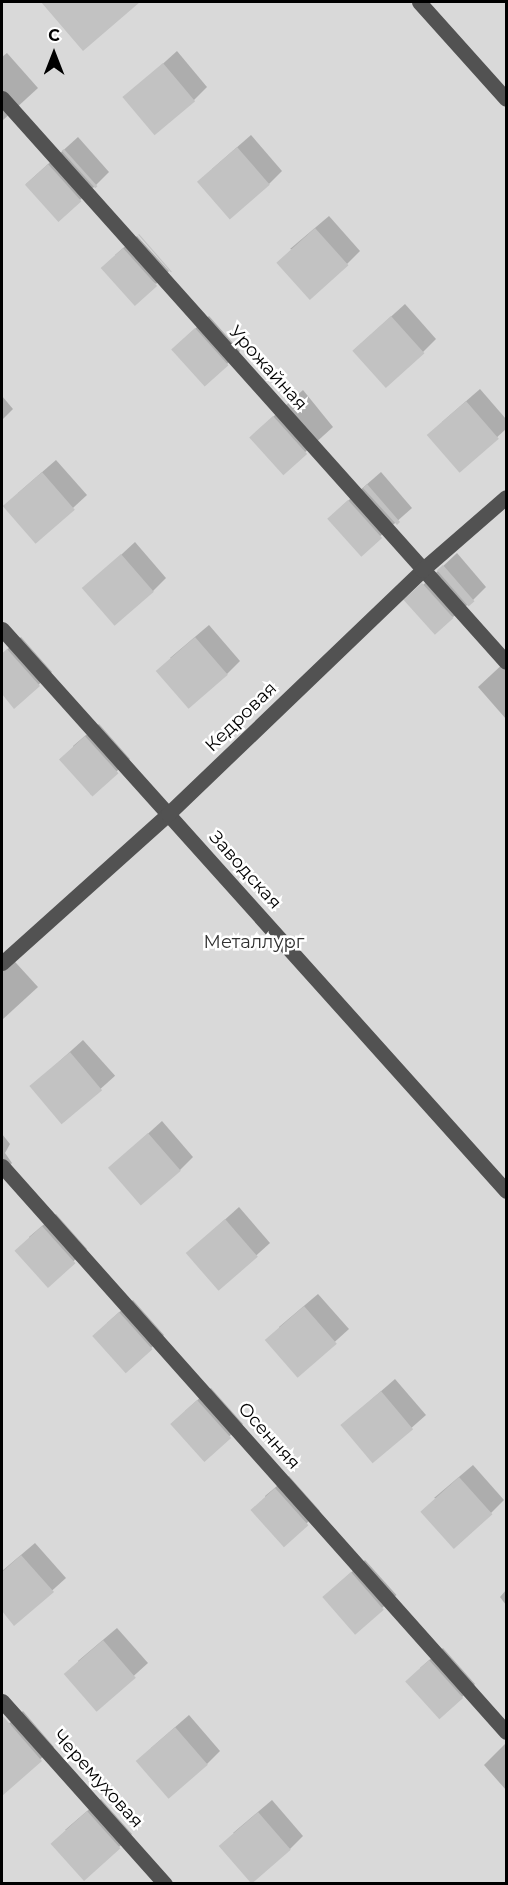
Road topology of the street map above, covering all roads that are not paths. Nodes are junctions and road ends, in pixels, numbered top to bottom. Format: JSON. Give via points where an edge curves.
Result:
{"nodes":[{"id":1,"x":419,"y":2,"type":"edge"},
{"id":2,"x":2,"y":98,"type":"edge"},
{"id":3,"x":507,"y":99,"type":"edge"},
{"id":4,"x":507,"y":497,"type":"edge"},
{"id":5,"x":422,"y":570,"type":"junction"},
{"id":6,"x":2,"y":629,"type":"edge"},
{"id":7,"x":507,"y":662,"type":"edge"},
{"id":8,"x":168,"y":814,"type":"junction"},
{"id":9,"x":2,"y":963,"type":"edge"},
{"id":10,"x":2,"y":1166,"type":"edge"},
{"id":11,"x":507,"y":1191,"type":"edge"},
{"id":12,"x":2,"y":1701,"type":"edge"},
{"id":13,"x":507,"y":1732,"type":"edge"},
{"id":14,"x":165,"y":1884,"type":"edge"}],
"edges":[{"from":1,"to":3,"type":"street"},
{"from":2,"to":5,"type":"street","name":"Урожайная"},
{"from":4,"to":5,"type":"street","name":"Кедровая"},
{"from":5,"to":7,"type":"street","name":"Урожайная"},
{"from":5,"to":8,"type":"street","name":"Кедровая"},
{"from":6,"to":8,"type":"street","name":"Заводская"},
{"from":8,"to":9,"type":"street","name":"Кедровая"},
{"from":8,"to":11,"type":"street","name":"Заводская"},
{"from":10,"to":13,"type":"street","name":"Осенняя"},
{"from":12,"to":14,"type":"street","name":"Черемуховая"}]}
